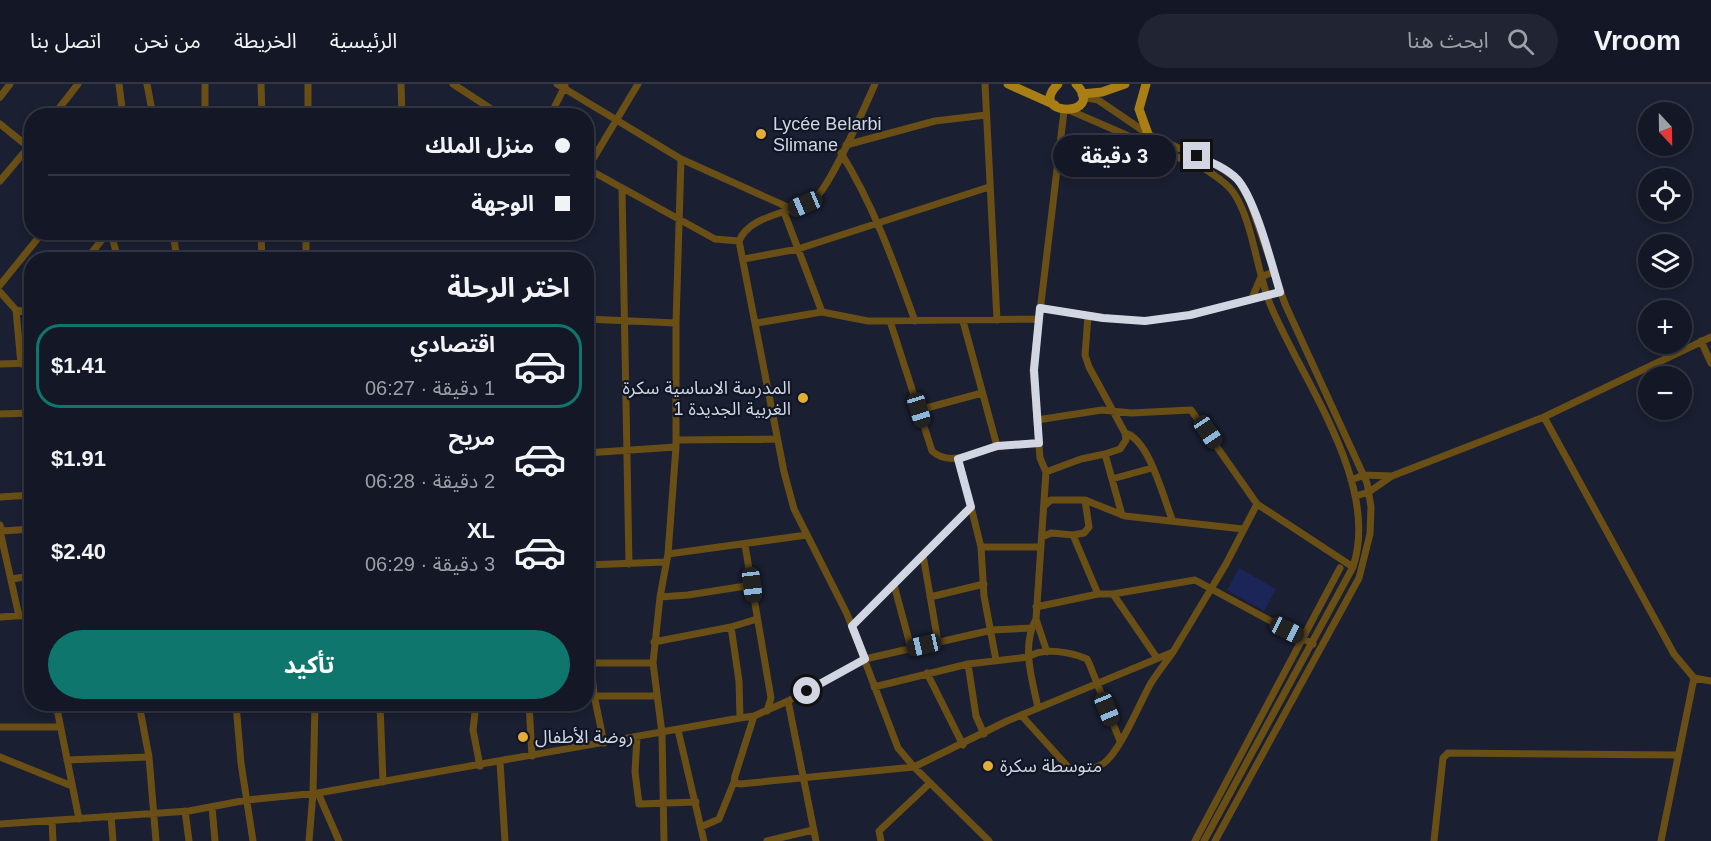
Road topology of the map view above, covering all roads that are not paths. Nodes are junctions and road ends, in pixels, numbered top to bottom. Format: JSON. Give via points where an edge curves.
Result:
{"nodes":[{"id":1,"x":10,"y":84,"type":"edge"},
{"id":2,"x":78,"y":84,"type":"edge"},
{"id":3,"x":119,"y":84,"type":"edge"},
{"id":4,"x":147,"y":84,"type":"edge"},
{"id":5,"x":205,"y":84,"type":"edge"},
{"id":6,"x":261,"y":84,"type":"edge"},
{"id":7,"x":308,"y":84,"type":"edge"},
{"id":8,"x":400,"y":84,"type":"edge"},
{"id":9,"x":453,"y":84,"type":"edge"},
{"id":10,"x":557,"y":84,"type":"edge"},
{"id":11,"x":638,"y":84,"type":"edge"},
{"id":12,"x":875,"y":84,"type":"edge"},
{"id":13,"x":985,"y":84,"type":"edge"},
{"id":14,"x":1008,"y":84,"type":"edge"},
{"id":15,"x":1058,"y":84,"type":"edge"},
{"id":16,"x":1076,"y":84,"type":"edge"},
{"id":17,"x":1125,"y":84,"type":"edge"},
{"id":18,"x":1146,"y":84,"type":"edge"},
{"id":19,"x":565,"y":86,"type":"edge"},
{"id":20,"x":1082,"y":96,"type":"junction"},
{"id":21,"x":0,"y":97,"type":"edge"},
{"id":22,"x":1055,"y":105,"type":"junction"},
{"id":23,"x":59,"y":108,"type":"edge"},
{"id":24,"x":122,"y":108,"type":"edge"},
{"id":25,"x":152,"y":108,"type":"edge"},
{"id":26,"x":205,"y":108,"type":"edge"},
{"id":27,"x":262,"y":108,"type":"edge"},
{"id":28,"x":308,"y":108,"type":"edge"},
{"id":29,"x":402,"y":108,"type":"edge"},
{"id":30,"x":490,"y":108,"type":"edge"},
{"id":31,"x":554,"y":108,"type":"edge"},
{"id":32,"x":1067,"y":111,"type":"junction"},
{"id":33,"x":986,"y":115,"type":"junction"},
{"id":34,"x":615,"y":122,"type":"junction"},
{"id":35,"x":0,"y":124,"type":"edge"},
{"id":36,"x":1148,"y":134,"type":"junction"},
{"id":37,"x":24,"y":142,"type":"edge"},
{"id":38,"x":846,"y":145,"type":"junction"},
{"id":39,"x":24,"y":153,"type":"edge"},
{"id":40,"x":841,"y":153,"type":"junction"},
{"id":41,"x":594,"y":157,"type":"edge"},
{"id":42,"x":681,"y":159,"type":"junction"},
{"id":43,"x":594,"y":173,"type":"edge"},
{"id":44,"x":0,"y":181,"type":"edge"},
{"id":45,"x":989,"y":187,"type":"junction"},
{"id":46,"x":622,"y":189,"type":"junction"},
{"id":47,"x":792,"y":209,"type":"junction"},
{"id":48,"x":784,"y":212,"type":"junction"},
{"id":49,"x":678,"y":219,"type":"junction"},
{"id":50,"x":879,"y":224,"type":"junction"},
{"id":51,"x":37,"y":240,"type":"edge"},
{"id":52,"x":103,"y":240,"type":"edge"},
{"id":53,"x":739,"y":241,"type":"junction"},
{"id":54,"x":798,"y":249,"type":"junction"},
{"id":55,"x":27,"y":252,"type":"edge"},
{"id":56,"x":93,"y":252,"type":"edge"},
{"id":57,"x":24,"y":255,"type":"edge"},
{"id":58,"x":744,"y":259,"type":"junction"},
{"id":59,"x":1273,"y":272,"type":"junction"},
{"id":60,"x":1261,"y":277,"type":"junction"},
{"id":61,"x":0,"y":285,"type":"edge"},
{"id":62,"x":0,"y":292,"type":"edge"},
{"id":63,"x":1280,"y":292,"type":"junction"},
{"id":64,"x":1267,"y":297,"type":"junction"},
{"id":65,"x":1252,"y":298,"type":"junction"},
{"id":66,"x":1040,"y":308,"type":"junction"},
{"id":67,"x":16,"y":310,"type":"junction"},
{"id":68,"x":24,"y":312,"type":"edge"},
{"id":69,"x":822,"y":312,"type":"junction"},
{"id":70,"x":1088,"y":315,"type":"junction"},
{"id":71,"x":594,"y":319,"type":"edge"},
{"id":72,"x":625,"y":319,"type":"junction"},
{"id":73,"x":1039,"y":319,"type":"junction"},
{"id":74,"x":997,"y":320,"type":"junction"},
{"id":75,"x":890,"y":321,"type":"junction"},
{"id":76,"x":915,"y":321,"type":"junction"},
{"id":77,"x":963,"y":321,"type":"junction"},
{"id":78,"x":676,"y":323,"type":"junction"},
{"id":79,"x":757,"y":323,"type":"junction"},
{"id":80,"x":1711,"y":337,"type":"edge"},
{"id":81,"x":1701,"y":341,"type":"junction"},
{"id":82,"x":1711,"y":363,"type":"edge"},
{"id":83,"x":0,"y":364,"type":"edge"},
{"id":84,"x":21,"y":364,"type":"junction"},
{"id":85,"x":24,"y":364,"type":"edge"},
{"id":86,"x":982,"y":393,"type":"junction"},
{"id":87,"x":919,"y":410,"type":"junction"},
{"id":88,"x":1114,"y":410,"type":"junction"},
{"id":89,"x":24,"y":413,"type":"edge"},
{"id":90,"x":0,"y":414,"type":"edge"},
{"id":91,"x":1545,"y":417,"type":"junction"},
{"id":92,"x":1037,"y":420,"type":"junction"},
{"id":93,"x":1125,"y":433,"type":"junction"},
{"id":94,"x":777,"y":439,"type":"junction"},
{"id":95,"x":1039,"y":443,"type":"junction"},
{"id":96,"x":676,"y":444,"type":"junction"},
{"id":97,"x":997,"y":446,"type":"junction"},
{"id":98,"x":625,"y":449,"type":"junction"},
{"id":99,"x":594,"y":452,"type":"edge"},
{"id":100,"x":1105,"y":454,"type":"junction"},
{"id":101,"x":958,"y":459,"type":"junction"},
{"id":102,"x":1152,"y":468,"type":"junction"},
{"id":103,"x":1046,"y":472,"type":"junction"},
{"id":104,"x":1364,"y":475,"type":"junction"},
{"id":105,"x":1392,"y":476,"type":"junction"},
{"id":106,"x":1112,"y":479,"type":"junction"},
{"id":107,"x":1351,"y":480,"type":"junction"},
{"id":108,"x":1369,"y":492,"type":"junction"},
{"id":109,"x":24,"y":496,"type":"edge"},
{"id":110,"x":1356,"y":496,"type":"junction"},
{"id":111,"x":0,"y":497,"type":"edge"},
{"id":112,"x":1085,"y":500,"type":"junction"},
{"id":113,"x":1257,"y":504,"type":"junction"},
{"id":114,"x":1044,"y":506,"type":"junction"},
{"id":115,"x":971,"y":507,"type":"junction"},
{"id":116,"x":1122,"y":515,"type":"junction"},
{"id":117,"x":1173,"y":519,"type":"junction"},
{"id":118,"x":0,"y":529,"type":"edge"},
{"id":119,"x":24,"y":529,"type":"edge"},
{"id":120,"x":1243,"y":529,"type":"junction"},
{"id":121,"x":807,"y":535,"type":"junction"},
{"id":122,"x":1073,"y":535,"type":"junction"},
{"id":123,"x":1042,"y":537,"type":"junction"},
{"id":124,"x":745,"y":545,"type":"junction"},
{"id":125,"x":1041,"y":547,"type":"junction"},
{"id":126,"x":981,"y":548,"type":"junction"},
{"id":127,"x":668,"y":554,"type":"junction"},
{"id":128,"x":923,"y":555,"type":"junction"},
{"id":129,"x":665,"y":562,"type":"junction"},
{"id":130,"x":629,"y":564,"type":"junction"},
{"id":131,"x":594,"y":565,"type":"edge"},
{"id":132,"x":1353,"y":567,"type":"junction"},
{"id":133,"x":1340,"y":568,"type":"dead end"},
{"id":134,"x":24,"y":577,"type":"edge"},
{"id":135,"x":11,"y":579,"type":"junction"},
{"id":136,"x":984,"y":584,"type":"junction"},
{"id":137,"x":752,"y":585,"type":"junction"},
{"id":138,"x":894,"y":585,"type":"junction"},
{"id":139,"x":1211,"y":590,"type":"junction"},
{"id":140,"x":1098,"y":594,"type":"junction"},
{"id":141,"x":1113,"y":594,"type":"junction"},
{"id":142,"x":660,"y":597,"type":"junction"},
{"id":143,"x":930,"y":597,"type":"junction"},
{"id":144,"x":1036,"y":607,"type":"junction"},
{"id":145,"x":19,"y":616,"type":"junction"},
{"id":146,"x":24,"y":616,"type":"edge"},
{"id":147,"x":0,"y":617,"type":"edge"},
{"id":148,"x":757,"y":619,"type":"junction"},
{"id":149,"x":1036,"y":619,"type":"junction"},
{"id":150,"x":852,"y":626,"type":"junction"},
{"id":151,"x":730,"y":627,"type":"junction"},
{"id":152,"x":1031,"y":628,"type":"junction"},
{"id":153,"x":992,"y":630,"type":"junction"},
{"id":154,"x":1303,"y":638,"type":"junction"},
{"id":155,"x":654,"y":642,"type":"junction"},
{"id":156,"x":938,"y":642,"type":"junction"},
{"id":157,"x":1313,"y":644,"type":"junction"},
{"id":158,"x":911,"y":648,"type":"junction"},
{"id":159,"x":1047,"y":652,"type":"junction"},
{"id":160,"x":1173,"y":652,"type":"junction"},
{"id":161,"x":1028,"y":657,"type":"junction"},
{"id":162,"x":1157,"y":658,"type":"junction"},
{"id":163,"x":865,"y":659,"type":"junction"},
{"id":164,"x":996,"y":660,"type":"junction"},
{"id":165,"x":594,"y":662,"type":"edge"},
{"id":166,"x":653,"y":663,"type":"junction"},
{"id":167,"x":968,"y":663,"type":"junction"},
{"id":168,"x":927,"y":673,"type":"junction"},
{"id":169,"x":1694,"y":678,"type":"junction"},
{"id":170,"x":1711,"y":681,"type":"edge"},
{"id":171,"x":1098,"y":683,"type":"junction"},
{"id":172,"x":874,"y":687,"type":"junction"},
{"id":173,"x":1276,"y":691,"type":"junction"},
{"id":174,"x":594,"y":696,"type":"edge"},
{"id":175,"x":657,"y":696,"type":"junction"},
{"id":176,"x":1283,"y":696,"type":"junction"},
{"id":177,"x":788,"y":701,"type":"junction"},
{"id":178,"x":1293,"y":701,"type":"junction"},
{"id":179,"x":1038,"y":708,"type":"junction"},
{"id":180,"x":594,"y":709,"type":"edge"},
{"id":181,"x":57,"y":711,"type":"edge"},
{"id":182,"x":140,"y":711,"type":"edge"},
{"id":183,"x":237,"y":711,"type":"edge"},
{"id":184,"x":315,"y":711,"type":"edge"},
{"id":185,"x":380,"y":711,"type":"edge"},
{"id":186,"x":475,"y":711,"type":"edge"},
{"id":187,"x":529,"y":711,"type":"edge"},
{"id":188,"x":767,"y":711,"type":"junction"},
{"id":189,"x":1021,"y":715,"type":"junction"},
{"id":190,"x":754,"y":716,"type":"junction"},
{"id":191,"x":740,"y":718,"type":"junction"},
{"id":192,"x":0,"y":727,"type":"edge"},
{"id":193,"x":60,"y":727,"type":"junction"},
{"id":194,"x":678,"y":730,"type":"junction"},
{"id":195,"x":662,"y":733,"type":"junction"},
{"id":196,"x":984,"y":734,"type":"junction"},
{"id":197,"x":637,"y":737,"type":"junction"},
{"id":198,"x":1250,"y":739,"type":"junction"},
{"id":199,"x":1120,"y":741,"type":"junction"},
{"id":200,"x":604,"y":743,"type":"junction"},
{"id":201,"x":1258,"y":743,"type":"junction"},
{"id":202,"x":963,"y":745,"type":"junction"},
{"id":203,"x":1266,"y":747,"type":"junction"},
{"id":204,"x":1678,"y":755,"type":"junction"},
{"id":205,"x":532,"y":756,"type":"junction"},
{"id":206,"x":0,"y":757,"type":"edge"},
{"id":207,"x":149,"y":757,"type":"junction"},
{"id":208,"x":67,"y":760,"type":"junction"},
{"id":209,"x":500,"y":762,"type":"junction"},
{"id":210,"x":480,"y":766,"type":"junction"},
{"id":211,"x":914,"y":767,"type":"junction"},
{"id":212,"x":804,"y":779,"type":"junction"},
{"id":213,"x":383,"y":782,"type":"junction"},
{"id":214,"x":734,"y":782,"type":"junction"},
{"id":215,"x":930,"y":783,"type":"junction"},
{"id":216,"x":72,"y":786,"type":"junction"},
{"id":217,"x":316,"y":793,"type":"junction"},
{"id":218,"x":247,"y":800,"type":"junction"},
{"id":219,"x":696,"y":802,"type":"junction"},
{"id":220,"x":664,"y":804,"type":"junction"},
{"id":221,"x":212,"y":807,"type":"junction"},
{"id":222,"x":185,"y":811,"type":"junction"},
{"id":223,"x":154,"y":812,"type":"junction"},
{"id":224,"x":111,"y":816,"type":"junction"},
{"id":225,"x":79,"y":819,"type":"junction"},
{"id":226,"x":52,"y":821,"type":"junction"},
{"id":227,"x":0,"y":824,"type":"edge"},
{"id":228,"x":701,"y":827,"type":"junction"},
{"id":229,"x":813,"y":830,"type":"junction"},
{"id":230,"x":1205,"y":839,"type":"edge"},
{"id":231,"x":53,"y":841,"type":"edge"},
{"id":232,"x":113,"y":841,"type":"edge"},
{"id":233,"x":156,"y":841,"type":"edge"},
{"id":234,"x":189,"y":841,"type":"edge"},
{"id":235,"x":215,"y":841,"type":"edge"},
{"id":236,"x":254,"y":841,"type":"edge"},
{"id":237,"x":309,"y":841,"type":"edge"},
{"id":238,"x":339,"y":841,"type":"edge"},
{"id":239,"x":505,"y":841,"type":"edge"},
{"id":240,"x":664,"y":841,"type":"edge"},
{"id":241,"x":704,"y":841,"type":"edge"},
{"id":242,"x":767,"y":841,"type":"edge"},
{"id":243,"x":816,"y":841,"type":"edge"},
{"id":244,"x":881,"y":841,"type":"edge"},
{"id":245,"x":989,"y":841,"type":"edge"},
{"id":246,"x":1195,"y":841,"type":"edge"},
{"id":247,"x":1214,"y":841,"type":"edge"},
{"id":248,"x":1434,"y":841,"type":"edge"},
{"id":249,"x":1661,"y":841,"type":"edge"}],
"edges":[{"from":1,"to":21,"type":"street"},
{"from":2,"to":23,"type":"street"},
{"from":3,"to":24,"type":"street"},
{"from":4,"to":25,"type":"street"},
{"from":5,"to":26,"type":"street"},
{"from":6,"to":27,"type":"street"},
{"from":7,"to":28,"type":"street"},
{"from":8,"to":29,"type":"street"},
{"from":9,"to":30,"type":"street"},
{"from":10,"to":19,"type":"street"},
{"from":11,"to":34,"type":"street"},
{"from":12,"to":38,"type":"street"},
{"from":13,"to":33,"type":"street"},
{"from":14,"to":22,"type":"main road"},
{"from":15,"to":22,"type":"main road","via":[[1052,92]]},
{"from":16,"to":20,"type":"main road"},
{"from":17,"to":20,"type":"main road"},
{"from":18,"to":36,"type":"main road","via":[[1139,109]]},
{"from":19,"to":31,"type":"street"},
{"from":19,"to":34,"type":"street"},
{"from":20,"to":32,"type":"main road","via":[[1079,106]]},
{"from":20,"to":36,"type":"street","via":[[1103,103]]},
{"from":22,"to":32,"type":"main road"},
{"from":32,"to":60,"type":"street","via":[[1220,178],[1237,199]]},
{"from":32,"to":66,"type":"street"},
{"from":33,"to":38,"type":"street","via":[[935,121]]},
{"from":33,"to":45,"type":"street"},
{"from":34,"to":41,"type":"street"},
{"from":34,"to":42,"type":"street"},
{"from":35,"to":37,"type":"street"},
{"from":36,"to":59,"type":"street","via":[[1218,166],[1238,180],[1250,202]]},
{"from":38,"to":40,"type":"street"},
{"from":39,"to":44,"type":"street"},
{"from":40,"to":47,"type":"street","via":[[824,190]]},
{"from":40,"to":50,"type":"street"},
{"from":42,"to":47,"type":"street"},
{"from":42,"to":49,"type":"street"},
{"from":43,"to":46,"type":"street"},
{"from":45,"to":50,"type":"street"},
{"from":45,"to":74,"type":"street"},
{"from":46,"to":49,"type":"street"},
{"from":46,"to":72,"type":"street"},
{"from":47,"to":48,"type":"street"},
{"from":48,"to":53,"type":"street","via":[[749,228]]},
{"from":48,"to":54,"type":"street"},
{"from":49,"to":53,"type":"street","via":[[716,239]]},
{"from":49,"to":78,"type":"street"},
{"from":50,"to":54,"type":"street"},
{"from":50,"to":76,"type":"street"},
{"from":51,"to":55,"type":"street"},
{"from":52,"to":56,"type":"street"},
{"from":53,"to":58,"type":"street"},
{"from":54,"to":58,"type":"street"},
{"from":54,"to":69,"type":"street"},
{"from":57,"to":61,"type":"street"},
{"from":58,"to":79,"type":"street"},
{"from":59,"to":60,"type":"street"},
{"from":59,"to":63,"type":"street"},
{"from":60,"to":64,"type":"street"},
{"from":60,"to":65,"type":"street"},
{"from":62,"to":67,"type":"street"},
{"from":63,"to":64,"type":"street"},
{"from":63,"to":104,"type":"street"},
{"from":64,"to":65,"type":"street"},
{"from":64,"to":107,"type":"street","via":[[1313,388]]},
{"from":65,"to":70,"type":"street","via":[[1190,315],[1145,321]]},
{"from":66,"to":70,"type":"street"},
{"from":66,"to":73,"type":"street"},
{"from":67,"to":68,"type":"street"},
{"from":67,"to":84,"type":"street"},
{"from":69,"to":75,"type":"street"},
{"from":69,"to":79,"type":"street"},
{"from":70,"to":88,"type":"street","via":[[1085,355]]},
{"from":71,"to":72,"type":"street"},
{"from":72,"to":78,"type":"street"},
{"from":72,"to":98,"type":"street"},
{"from":73,"to":74,"type":"street"},
{"from":73,"to":92,"type":"street","via":[[1034,370]]},
{"from":74,"to":77,"type":"street"},
{"from":75,"to":76,"type":"street"},
{"from":75,"to":87,"type":"street"},
{"from":76,"to":77,"type":"street"},
{"from":77,"to":86,"type":"street"},
{"from":78,"to":96,"type":"street"},
{"from":79,"to":94,"type":"street"},
{"from":80,"to":81,"type":"street"},
{"from":81,"to":82,"type":"street"},
{"from":81,"to":91,"type":"street"},
{"from":83,"to":84,"type":"street"},
{"from":84,"to":85,"type":"street"},
{"from":86,"to":87,"type":"street"},
{"from":86,"to":97,"type":"street"},
{"from":87,"to":101,"type":"street","via":[[932,451]]},
{"from":88,"to":92,"type":"street"},
{"from":88,"to":93,"type":"street"},
{"from":88,"to":113,"type":"street","via":[[1191,410]]},
{"from":89,"to":90,"type":"street"},
{"from":91,"to":105,"type":"street"},
{"from":91,"to":169,"type":"street","via":[[1667,643]]},
{"from":92,"to":95,"type":"street"},
{"from":93,"to":100,"type":"street","via":[[1126,440],[1120,449]]},
{"from":93,"to":102,"type":"street","via":[[1139,440]]},
{"from":94,"to":96,"type":"street"},
{"from":94,"to":121,"type":"street","via":[[794,509]]},
{"from":95,"to":97,"type":"street"},
{"from":95,"to":103,"type":"street"},
{"from":96,"to":98,"type":"street"},
{"from":96,"to":127,"type":"street"},
{"from":97,"to":101,"type":"street"},
{"from":98,"to":99,"type":"street"},
{"from":98,"to":130,"type":"street"},
{"from":100,"to":103,"type":"street"},
{"from":100,"to":106,"type":"street"},
{"from":101,"to":115,"type":"street"},
{"from":102,"to":106,"type":"street"},
{"from":102,"to":117,"type":"street"},
{"from":103,"to":114,"type":"street"},
{"from":104,"to":105,"type":"street"},
{"from":104,"to":107,"type":"street"},
{"from":104,"to":108,"type":"street"},
{"from":105,"to":108,"type":"street"},
{"from":106,"to":116,"type":"street"},
{"from":107,"to":110,"type":"street"},
{"from":108,"to":110,"type":"street"},
{"from":108,"to":178,"type":"street","via":[[1370,534],[1359,578]]},
{"from":109,"to":111,"type":"street"},
{"from":110,"to":132,"type":"street","via":[[1360,533]]},
{"from":112,"to":114,"type":"street","via":[[1051,500]]},
{"from":112,"to":116,"type":"street"},
{"from":112,"to":122,"type":"street","via":[[1089,527],[1084,533]]},
{"from":113,"to":120,"type":"street"},
{"from":113,"to":132,"type":"street"},
{"from":114,"to":123,"type":"street"},
{"from":115,"to":126,"type":"street"},
{"from":115,"to":128,"type":"street"},
{"from":116,"to":117,"type":"street"},
{"from":117,"to":120,"type":"street"},
{"from":118,"to":119,"type":"street"},
{"from":118,"to":135,"type":"street"},
{"from":120,"to":139,"type":"street"},
{"from":121,"to":124,"type":"street"},
{"from":121,"to":150,"type":"street"},
{"from":122,"to":123,"type":"street","via":[[1051,533]]},
{"from":122,"to":140,"type":"street"},
{"from":123,"to":125,"type":"street"},
{"from":124,"to":127,"type":"street"},
{"from":124,"to":137,"type":"street"},
{"from":125,"to":126,"type":"street"},
{"from":125,"to":144,"type":"street"},
{"from":126,"to":136,"type":"street"},
{"from":127,"to":129,"type":"street"},
{"from":128,"to":138,"type":"street"},
{"from":128,"to":143,"type":"street"},
{"from":129,"to":130,"type":"street"},
{"from":129,"to":142,"type":"street"},
{"from":130,"to":131,"type":"street"},
{"from":132,"to":157,"type":"street"},
{"from":133,"to":154,"type":"street"},
{"from":134,"to":135,"type":"street"},
{"from":135,"to":145,"type":"street"},
{"from":136,"to":143,"type":"street"},
{"from":136,"to":153,"type":"street"},
{"from":137,"to":142,"type":"street"},
{"from":137,"to":148,"type":"street"},
{"from":138,"to":150,"type":"street"},
{"from":138,"to":158,"type":"street"},
{"from":139,"to":141,"type":"street","via":[[1192,580]]},
{"from":139,"to":154,"type":"street"},
{"from":139,"to":160,"type":"street"},
{"from":140,"to":141,"type":"street"},
{"from":140,"to":144,"type":"street"},
{"from":141,"to":162,"type":"street"},
{"from":142,"to":155,"type":"street"},
{"from":143,"to":156,"type":"street"},
{"from":144,"to":149,"type":"street"},
{"from":145,"to":146,"type":"street"},
{"from":145,"to":147,"type":"street"},
{"from":148,"to":151,"type":"street"},
{"from":148,"to":188,"type":"street","via":[[771,698]]},
{"from":149,"to":152,"type":"street"},
{"from":149,"to":159,"type":"street"},
{"from":150,"to":163,"type":"street"},
{"from":151,"to":155,"type":"street"},
{"from":151,"to":191,"type":"street","via":[[739,681]]},
{"from":152,"to":153,"type":"street"},
{"from":152,"to":161,"type":"street"},
{"from":153,"to":156,"type":"street"},
{"from":153,"to":164,"type":"street"},
{"from":154,"to":157,"type":"street"},
{"from":154,"to":173,"type":"street"},
{"from":155,"to":166,"type":"street"},
{"from":156,"to":158,"type":"street"},
{"from":157,"to":176,"type":"street"},
{"from":158,"to":163,"type":"street"},
{"from":159,"to":161,"type":"street"},
{"from":159,"to":171,"type":"street","via":[[1087,659]]},
{"from":160,"to":162,"type":"street"},
{"from":160,"to":199,"type":"street"},
{"from":161,"to":164,"type":"street"},
{"from":161,"to":179,"type":"street"},
{"from":162,"to":171,"type":"street"},
{"from":163,"to":172,"type":"street"},
{"from":163,"to":177,"type":"street"},
{"from":164,"to":167,"type":"street"},
{"from":165,"to":166,"type":"street"},
{"from":166,"to":175,"type":"street"},
{"from":167,"to":168,"type":"street"},
{"from":167,"to":196,"type":"street","via":[[976,716]]},
{"from":168,"to":172,"type":"street"},
{"from":168,"to":202,"type":"street"},
{"from":169,"to":170,"type":"street"},
{"from":169,"to":204,"type":"street"},
{"from":171,"to":179,"type":"street"},
{"from":171,"to":199,"type":"street"},
{"from":172,"to":211,"type":"street","via":[[894,741]]},
{"from":173,"to":176,"type":"street"},
{"from":173,"to":198,"type":"street"},
{"from":174,"to":175,"type":"street"},
{"from":175,"to":195,"type":"street"},
{"from":176,"to":178,"type":"street"},
{"from":176,"to":201,"type":"street"},
{"from":177,"to":188,"type":"street"},
{"from":177,"to":212,"type":"street"},
{"from":178,"to":203,"type":"street"},
{"from":179,"to":189,"type":"street"},
{"from":180,"to":200,"type":"street"},
{"from":181,"to":193,"type":"street"},
{"from":182,"to":207,"type":"street"},
{"from":183,"to":218,"type":"street"},
{"from":184,"to":217,"type":"street"},
{"from":185,"to":213,"type":"street"},
{"from":186,"to":210,"type":"street","via":[[473,730]]},
{"from":187,"to":205,"type":"street"},
{"from":188,"to":190,"type":"street"},
{"from":189,"to":196,"type":"street"},
{"from":189,"to":199,"type":"street","via":[[1059,759],[1079,771],[1103,764]]},
{"from":190,"to":191,"type":"street"},
{"from":190,"to":214,"type":"street"},
{"from":191,"to":194,"type":"street"},
{"from":192,"to":193,"type":"street"},
{"from":193,"to":208,"type":"street"},
{"from":194,"to":195,"type":"street"},
{"from":194,"to":219,"type":"street"},
{"from":195,"to":197,"type":"street"},
{"from":195,"to":220,"type":"street"},
{"from":196,"to":202,"type":"street"},
{"from":197,"to":200,"type":"street"},
{"from":197,"to":220,"type":"street","via":[[638,803]]},
{"from":198,"to":201,"type":"street"},
{"from":198,"to":246,"type":"street"},
{"from":200,"to":205,"type":"street"},
{"from":201,"to":203,"type":"street"},
{"from":201,"to":230,"type":"street"},
{"from":202,"to":211,"type":"street"},
{"from":203,"to":247,"type":"street"},
{"from":204,"to":248,"type":"street","via":[[1448,753],[1443,758]]},
{"from":204,"to":249,"type":"street"},
{"from":205,"to":209,"type":"street"},
{"from":206,"to":216,"type":"street"},
{"from":207,"to":208,"type":"street"},
{"from":207,"to":223,"type":"street"},
{"from":208,"to":216,"type":"street"},
{"from":209,"to":210,"type":"street"},
{"from":209,"to":239,"type":"street"},
{"from":210,"to":213,"type":"street"},
{"from":211,"to":212,"type":"street"},
{"from":211,"to":215,"type":"street"},
{"from":212,"to":214,"type":"street","via":[[748,786]]},
{"from":212,"to":229,"type":"street"},
{"from":213,"to":217,"type":"street"},
{"from":214,"to":228,"type":"street","via":[[719,819]]},
{"from":215,"to":244,"type":"street","via":[[879,831]]},
{"from":215,"to":245,"type":"street"},
{"from":216,"to":225,"type":"street"},
{"from":217,"to":218,"type":"street"},
{"from":217,"to":237,"type":"street"},
{"from":217,"to":238,"type":"street"},
{"from":218,"to":221,"type":"street"},
{"from":218,"to":236,"type":"street"},
{"from":219,"to":220,"type":"street"},
{"from":219,"to":228,"type":"street"},
{"from":220,"to":240,"type":"street"},
{"from":221,"to":222,"type":"street"},
{"from":221,"to":235,"type":"street"},
{"from":222,"to":223,"type":"street"},
{"from":222,"to":234,"type":"street"},
{"from":223,"to":224,"type":"street"},
{"from":223,"to":233,"type":"street"},
{"from":224,"to":225,"type":"street"},
{"from":224,"to":232,"type":"street"},
{"from":225,"to":226,"type":"street"},
{"from":226,"to":227,"type":"street"},
{"from":226,"to":231,"type":"street"},
{"from":228,"to":241,"type":"street"},
{"from":229,"to":242,"type":"street"},
{"from":229,"to":243,"type":"street"},
{"from":230,"to":247,"type":"street"}]}
